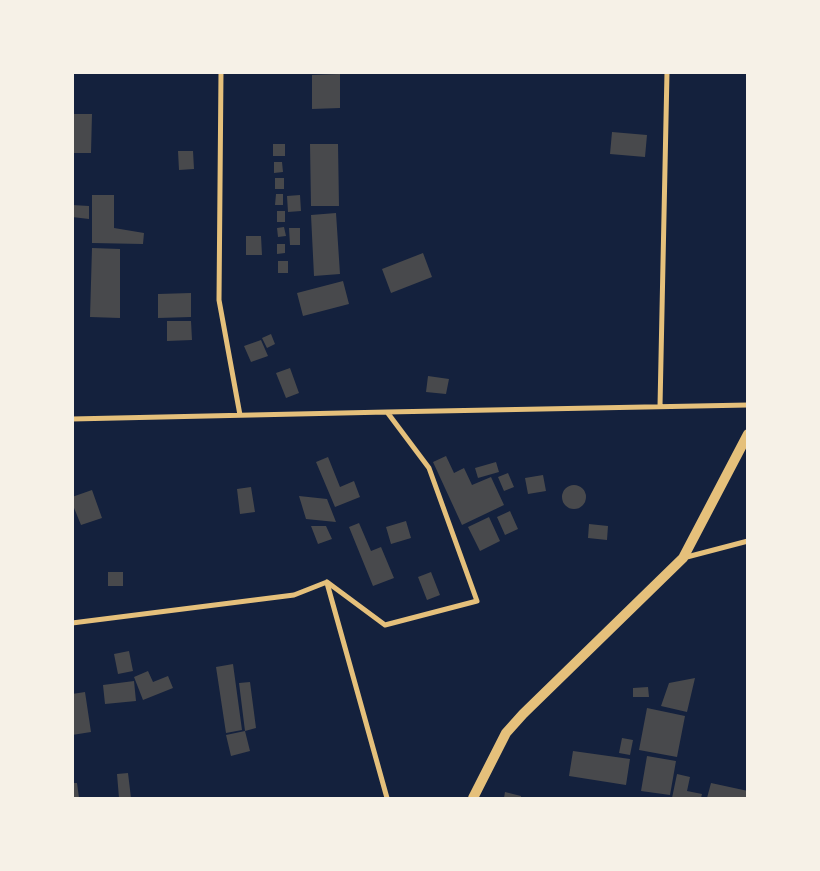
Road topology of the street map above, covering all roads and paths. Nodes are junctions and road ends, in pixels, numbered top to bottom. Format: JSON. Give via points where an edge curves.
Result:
{"nodes":[{"id":1,"x":221,"y":72,"type":"edge"},
{"id":2,"x":667,"y":72,"type":"edge"},
{"id":3,"x":748,"y":405,"type":"edge"},
{"id":4,"x":660,"y":406,"type":"junction"},
{"id":5,"x":387,"y":412,"type":"junction"},
{"id":6,"x":240,"y":415,"type":"junction"},
{"id":7,"x":72,"y":419,"type":"edge"},
{"id":8,"x":748,"y":434,"type":"edge"},
{"id":9,"x":748,"y":541,"type":"edge"},
{"id":10,"x":683,"y":558,"type":"junction"},
{"id":11,"x":327,"y":582,"type":"junction"},
{"id":12,"x":72,"y":622,"type":"edge"},
{"id":13,"x":387,"y":798,"type":"edge"},
{"id":14,"x":474,"y":798,"type":"edge"}],
"edges":[{"from":1,"to":6,"type":"street","via":[[219,300]]},
{"from":2,"to":4,"type":"street"},
{"from":3,"to":4,"type":"street"},
{"from":4,"to":5,"type":"street"},
{"from":5,"to":6,"type":"street"},
{"from":5,"to":11,"type":"street","via":[[429,468],[477,602],[385,625]]},
{"from":6,"to":7,"type":"street"},
{"from":8,"to":10,"type":"main road"},
{"from":9,"to":10,"type":"street"},
{"from":10,"to":14,"type":"main road","via":[[506,733]]},
{"from":11,"to":12,"type":"street","via":[[294,595]]},
{"from":11,"to":13,"type":"street"}]}
